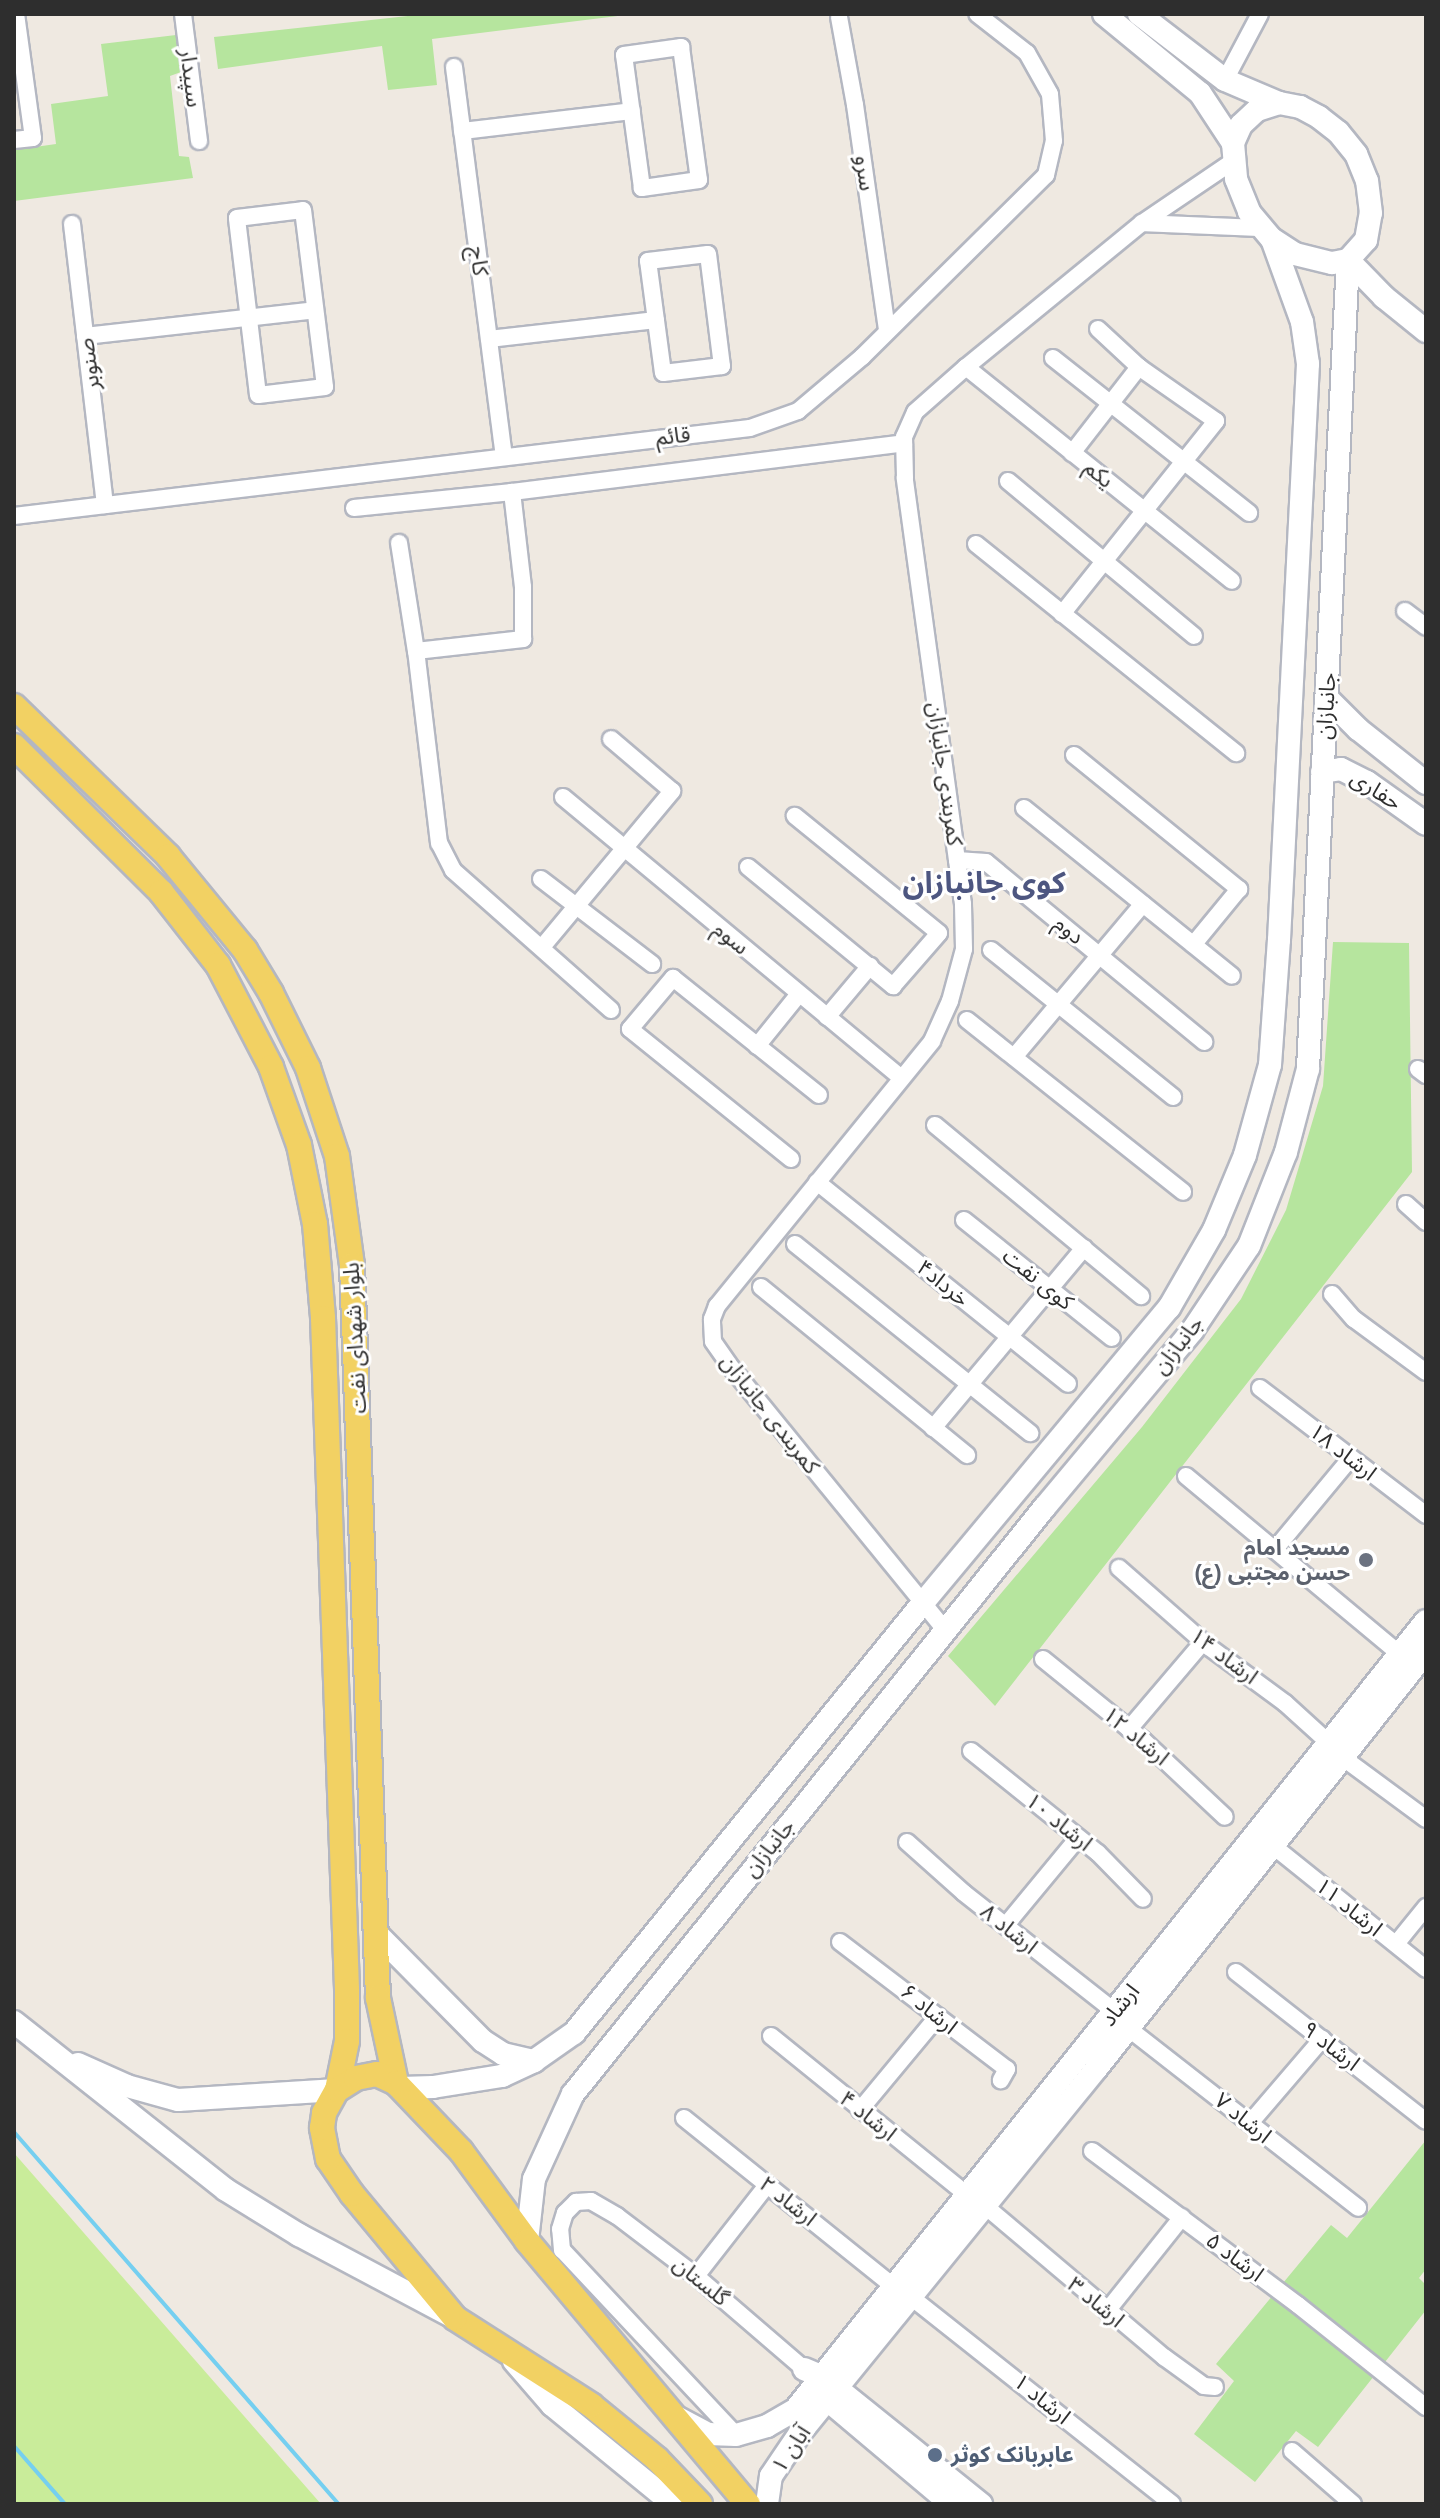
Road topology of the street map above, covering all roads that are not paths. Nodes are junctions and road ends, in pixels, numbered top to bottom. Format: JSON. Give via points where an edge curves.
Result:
{"nodes":[{"id":1,"x":16,"y":14,"type":"edge"},
{"id":2,"x":183,"y":14,"type":"edge"},
{"id":3,"x":977,"y":14,"type":"edge"},
{"id":4,"x":1104,"y":14,"type":"edge"},
{"id":5,"x":1139,"y":14,"type":"edge"},
{"id":6,"x":1260,"y":14,"type":"edge"},
{"id":7,"x":839,"y":17,"type":"dead end"},
{"id":8,"x":18,"y":61,"type":"edge"},
{"id":9,"x":454,"y":67,"type":"dead end"},
{"id":10,"x":1225,"y":80,"type":"junction"},
{"id":11,"x":1279,"y":103,"type":"junction"},
{"id":12,"x":632,"y":111,"type":"junction"},
{"id":13,"x":462,"y":131,"type":"junction"},
{"id":14,"x":14,"y":140,"type":"edge"},
{"id":15,"x":199,"y":141,"type":"dead end"},
{"id":16,"x":1234,"y":152,"type":"junction"},
{"id":17,"x":1142,"y":223,"type":"junction"},
{"id":18,"x":72,"y":224,"type":"dead end"},
{"id":19,"x":1267,"y":234,"type":"junction"},
{"id":20,"x":1348,"y":260,"type":"junction"},
{"id":21,"x":315,"y":310,"type":"junction"},
{"id":22,"x":249,"y":318,"type":"junction"},
{"id":23,"x":656,"y":320,"type":"junction"},
{"id":24,"x":1098,"y":329,"type":"dead end"},
{"id":25,"x":887,"y":331,"type":"junction"},
{"id":26,"x":1426,"y":331,"type":"edge"},
{"id":27,"x":85,"y":336,"type":"junction"},
{"id":28,"x":489,"y":339,"type":"junction"},
{"id":29,"x":1053,"y":358,"type":"dead end"},
{"id":30,"x":966,"y":367,"type":"junction"},
{"id":31,"x":1139,"y":367,"type":"junction"},
{"id":32,"x":1112,"y":404,"type":"junction"},
{"id":33,"x":904,"y":443,"type":"junction"},
{"id":34,"x":1072,"y":453,"type":"junction"},
{"id":35,"x":504,"y":455,"type":"junction"},
{"id":36,"x":1186,"y":463,"type":"junction"},
{"id":37,"x":1008,"y":481,"type":"dead end"},
{"id":38,"x":512,"y":492,"type":"junction"},
{"id":39,"x":105,"y":505,"type":"junction"},
{"id":40,"x":354,"y":508,"type":"dead end"},
{"id":41,"x":1146,"y":512,"type":"junction"},
{"id":42,"x":1249,"y":513,"type":"dead end"},
{"id":43,"x":14,"y":516,"type":"edge"},
{"id":44,"x":399,"y":543,"type":"dead end"},
{"id":45,"x":976,"y":544,"type":"dead end"},
{"id":46,"x":1105,"y":562,"type":"junction"},
{"id":47,"x":1232,"y":581,"type":"dead end"},
{"id":48,"x":1405,"y":611,"type":"dead end"},
{"id":49,"x":1062,"y":614,"type":"junction"},
{"id":50,"x":1426,"y":627,"type":"edge"},
{"id":51,"x":1194,"y":636,"type":"dead end"},
{"id":52,"x":416,"y":651,"type":"junction"},
{"id":53,"x":1327,"y":698,"type":"junction"},
{"id":54,"x":14,"y":706,"type":"edge"},
{"id":55,"x":611,"y":739,"type":"dead end"},
{"id":56,"x":14,"y":746,"type":"edge"},
{"id":57,"x":1236,"y":753,"type":"dead end"},
{"id":58,"x":1074,"y":755,"type":"dead end"},
{"id":59,"x":1322,"y":772,"type":"junction"},
{"id":60,"x":1426,"y":783,"type":"edge"},
{"id":61,"x":563,"y":797,"type":"dead end"},
{"id":62,"x":1024,"y":808,"type":"dead end"},
{"id":63,"x":795,"y":816,"type":"dead end"},
{"id":64,"x":1426,"y":824,"type":"edge"},
{"id":65,"x":626,"y":850,"type":"junction"},
{"id":66,"x":957,"y":860,"type":"junction"},
{"id":67,"x":748,"y":867,"type":"dead end"},
{"id":68,"x":541,"y":879,"type":"dead end"},
{"id":69,"x":1143,"y":904,"type":"junction"},
{"id":70,"x":576,"y":908,"type":"junction"},
{"id":71,"x":1279,"y":940,"type":"junction"},
{"id":72,"x":1314,"y":942,"type":"junction"},
{"id":73,"x":1193,"y":945,"type":"junction"},
{"id":74,"x":543,"y":946,"type":"junction"},
{"id":75,"x":991,"y":950,"type":"dead end"},
{"id":76,"x":1100,"y":955,"type":"junction"},
{"id":77,"x":652,"y":964,"type":"dead end"},
{"id":78,"x":870,"y":966,"type":"junction"},
{"id":79,"x":1232,"y":976,"type":"dead end"},
{"id":80,"x":799,"y":994,"type":"junction"},
{"id":81,"x":1058,"y":1004,"type":"junction"},
{"id":82,"x":611,"y":1010,"type":"dead end"},
{"id":83,"x":827,"y":1017,"type":"junction"},
{"id":84,"x":967,"y":1020,"type":"dead end"},
{"id":85,"x":1204,"y":1042,"type":"dead end"},
{"id":86,"x":757,"y":1046,"type":"junction"},
{"id":87,"x":1014,"y":1057,"type":"junction"},
{"id":88,"x":902,"y":1078,"type":"junction"},
{"id":89,"x":819,"y":1095,"type":"dead end"},
{"id":90,"x":1173,"y":1097,"type":"dead end"},
{"id":91,"x":935,"y":1125,"type":"dead end"},
{"id":92,"x":791,"y":1159,"type":"dead end"},
{"id":93,"x":817,"y":1182,"type":"junction"},
{"id":94,"x":1183,"y":1192,"type":"dead end"},
{"id":95,"x":1406,"y":1204,"type":"dead end"},
{"id":96,"x":964,"y":1220,"type":"dead end"},
{"id":97,"x":1426,"y":1222,"type":"edge"},
{"id":98,"x":795,"y":1244,"type":"dead end"},
{"id":99,"x":1084,"y":1248,"type":"junction"},
{"id":100,"x":761,"y":1287,"type":"dead end"},
{"id":101,"x":1050,"y":1289,"type":"junction"},
{"id":102,"x":1332,"y":1294,"type":"dead end"},
{"id":103,"x":1141,"y":1296,"type":"dead end"},
{"id":104,"x":1010,"y":1337,"type":"junction"},
{"id":105,"x":1112,"y":1338,"type":"dead end"},
{"id":106,"x":1424,"y":1366,"type":"edge"},
{"id":107,"x":970,"y":1384,"type":"junction"},
{"id":108,"x":1068,"y":1384,"type":"dead end"},
{"id":109,"x":1260,"y":1388,"type":"dead end"},
{"id":110,"x":933,"y":1428,"type":"junction"},
{"id":111,"x":1030,"y":1433,"type":"dead end"},
{"id":112,"x":967,"y":1455,"type":"dead end"},
{"id":113,"x":1350,"y":1459,"type":"junction"},
{"id":114,"x":1186,"y":1476,"type":"dead end"},
{"id":115,"x":1426,"y":1515,"type":"edge"},
{"id":116,"x":1276,"y":1548,"type":"junction"},
{"id":117,"x":1119,"y":1568,"type":"dead end"},
{"id":118,"x":922,"y":1604,"type":"junction"},
{"id":119,"x":1426,"y":1621,"type":"edge"},
{"id":120,"x":946,"y":1631,"type":"junction"},
{"id":121,"x":1203,"y":1642,"type":"junction"},
{"id":122,"x":1426,"y":1652,"type":"edge"},
{"id":123,"x":1400,"y":1654,"type":"junction"},
{"id":124,"x":1043,"y":1659,"type":"dead end"},
{"id":125,"x":1129,"y":1729,"type":"junction"},
{"id":126,"x":1336,"y":1750,"type":"junction"},
{"id":127,"x":971,"y":1751,"type":"dead end"},
{"id":128,"x":1302,"y":1793,"type":"junction"},
{"id":129,"x":1225,"y":1817,"type":"dead end"},
{"id":130,"x":1426,"y":1819,"type":"edge"},
{"id":131,"x":1078,"y":1838,"type":"junction"},
{"id":132,"x":907,"y":1842,"type":"dead end"},
{"id":133,"x":1272,"y":1845,"type":"junction"},
{"id":134,"x":1143,"y":1899,"type":"dead end"},
{"id":135,"x":1426,"y":1907,"type":"edge"},
{"id":136,"x":1006,"y":1925,"type":"junction"},
{"id":137,"x":375,"y":1932,"type":"junction"},
{"id":138,"x":840,"y":1942,"type":"dead end"},
{"id":139,"x":1396,"y":1944,"type":"junction"},
{"id":140,"x":1426,"y":1969,"type":"edge"},
{"id":141,"x":1236,"y":1972,"type":"dead end"},
{"id":142,"x":1158,"y":1973,"type":"junction"},
{"id":143,"x":938,"y":2016,"type":"junction"},
{"id":144,"x":1121,"y":2020,"type":"junction"},
{"id":145,"x":14,"y":2022,"type":"edge"},
{"id":146,"x":771,"y":2036,"type":"dead end"},
{"id":147,"x":1322,"y":2039,"type":"junction"},
{"id":148,"x":51,"y":2052,"type":"junction"},
{"id":149,"x":534,"y":2061,"type":"junction"},
{"id":150,"x":1001,"y":2080,"type":"dead end"},
{"id":151,"x":399,"y":2085,"type":"junction"},
{"id":152,"x":337,"y":2090,"type":"junction"},
{"id":153,"x":860,"y":2110,"type":"junction"},
{"id":154,"x":684,"y":2118,"type":"dead end"},
{"id":155,"x":1426,"y":2121,"type":"edge"},
{"id":156,"x":1250,"y":2123,"type":"junction"},
{"id":157,"x":1092,"y":2151,"type":"dead end"},
{"id":158,"x":767,"y":2185,"type":"junction"},
{"id":159,"x":975,"y":2200,"type":"junction"},
{"id":160,"x":1358,"y":2208,"type":"dead end"},
{"id":161,"x":1182,"y":2217,"type":"junction"},
{"id":162,"x":527,"y":2241,"type":"junction"},
{"id":163,"x":696,"y":2276,"type":"junction"},
{"id":164,"x":902,"y":2291,"type":"junction"},
{"id":165,"x":1107,"y":2311,"type":"junction"},
{"id":166,"x":455,"y":2318,"type":"junction"},
{"id":167,"x":506,"y":2351,"type":"junction"},
{"id":168,"x":821,"y":2385,"type":"junction"},
{"id":169,"x":1215,"y":2387,"type":"dead end"},
{"id":170,"x":1426,"y":2407,"type":"edge"},
{"id":171,"x":678,"y":2418,"type":"junction"},
{"id":172,"x":736,"y":2435,"type":"junction"},
{"id":173,"x":1292,"y":2451,"type":"dead end"},
{"id":174,"x":1171,"y":2503,"type":"edge"},
{"id":175,"x":673,"y":2504,"type":"edge"},
{"id":176,"x":700,"y":2504,"type":"edge"},
{"id":177,"x":748,"y":2504,"type":"edge"},
{"id":178,"x":767,"y":2504,"type":"edge"},
{"id":179,"x":951,"y":2504,"type":"edge"},
{"id":180,"x":981,"y":2504,"type":"edge"},
{"id":181,"x":1353,"y":2504,"type":"edge"}],
"edges":[{"from":1,"to":8,"type":"street"},
{"from":2,"to":15,"type":"street","name":"سپیدار"},
{"from":3,"to":25,"type":"street","name":"قائم","via":[[1027,53],[1050,94],[1054,141],[1046,175]]},
{"from":4,"to":16,"type":"street","via":[[1200,93]]},
{"from":5,"to":10,"type":"street"},
{"from":6,"to":10,"type":"street"},
{"from":7,"to":25,"type":"street","name":"سرو"},
{"from":8,"to":14,"type":"street","via":[[33,138]]},
{"from":9,"to":13,"type":"street","name":"کاج"},
{"from":10,"to":11,"type":"street"},
{"from":11,"to":16,"type":"street","via":[[1257,110],[1241,125]]},
{"from":11,"to":20,"type":"street","via":[[1319,117],[1356,154],[1367,181],[1371,213],[1366,240]]},
{"from":12,"to":12,"type":"street","via":[[624,55],[681,47],[699,180],[642,188]]},
{"from":12,"to":13,"type":"street"},
{"from":13,"to":28,"type":"street","name":"کاج"},
{"from":16,"to":17,"type":"street","name":"کمربندی جانبازان"},
{"from":16,"to":19,"type":"street","via":[[1236,179],[1249,212]]},
{"from":17,"to":19,"type":"street"},
{"from":17,"to":30,"type":"street","name":"کمربندی جانبازان"},
{"from":18,"to":27,"type":"street","name":"صنوبر"},
{"from":19,"to":20,"type":"street","via":[[1313,261]]},
{"from":19,"to":71,"type":"street","name":"جانبازان","via":[[1302,322],[1308,364]]},
{"from":20,"to":26,"type":"street"},
{"from":20,"to":53,"type":"street","name":"جانبازان"},
{"from":21,"to":22,"type":"street"},
{"from":21,"to":22,"type":"street","via":[[325,387],[258,395]]},
{"from":21,"to":22,"type":"street","via":[[303,210],[237,218]]},
{"from":22,"to":27,"type":"street"},
{"from":23,"to":23,"type":"street","via":[[648,261],[708,254],[722,366],[663,373]]},
{"from":23,"to":28,"type":"street"},
{"from":24,"to":31,"type":"street"},
{"from":25,"to":35,"type":"street","name":"قائم","via":[[798,411],[750,428]]},
{"from":27,"to":39,"type":"street","name":"صنوبر"},
{"from":28,"to":35,"type":"street","name":"کاج"},
{"from":29,"to":32,"type":"street"},
{"from":30,"to":33,"type":"street","name":"کمربندی جانبازان","via":[[915,412]]},
{"from":30,"to":34,"type":"street","name":"یکم"},
{"from":31,"to":32,"type":"street"},
{"from":31,"to":36,"type":"street","via":[[1216,421]]},
{"from":32,"to":34,"type":"street"},
{"from":32,"to":36,"type":"street"},
{"from":33,"to":38,"type":"street"},
{"from":33,"to":66,"type":"street","name":"کمربندی جانبازان"},
{"from":34,"to":41,"type":"street","name":"یکم"},
{"from":35,"to":39,"type":"street","name":"قائم"},
{"from":36,"to":41,"type":"street"},
{"from":36,"to":42,"type":"street"},
{"from":37,"to":46,"type":"street"},
{"from":38,"to":40,"type":"street"},
{"from":38,"to":52,"type":"street","via":[[523,639]]},
{"from":39,"to":43,"type":"street","name":"قائم"},
{"from":41,"to":46,"type":"street"},
{"from":41,"to":47,"type":"street","name":"یکم"},
{"from":44,"to":52,"type":"street"},
{"from":45,"to":49,"type":"street"},
{"from":46,"to":49,"type":"street"},
{"from":46,"to":51,"type":"street"},
{"from":48,"to":50,"type":"street"},
{"from":49,"to":57,"type":"street"},
{"from":52,"to":74,"type":"street","via":[[439,843],[453,870]]},
{"from":53,"to":59,"type":"street","name":"جانبازان"},
{"from":53,"to":60,"type":"street","name":"حفاری"},
{"from":54,"to":137,"type":"main road","name":"بلوار شهدای نفت","via":[[215,909],[271,993],[325,1115],[337,1156],[352,1265]]},
{"from":55,"to":65,"type":"street","via":[[672,791]]},
{"from":56,"to":152,"type":"main road","name":"بلوار شهدای نفت","via":[[161,892],[218,965],[266,1057],[299,1145],[315,1224],[323,1318],[347,1990],[347,2041]]},
{"from":58,"to":73,"type":"street","via":[[1239,889]]},
{"from":59,"to":64,"type":"street","name":"حفاری","via":[[1341,769]]},
{"from":59,"to":72,"type":"street","name":"جانبازان"},
{"from":61,"to":65,"type":"street","name":"سوم"},
{"from":62,"to":69,"type":"street"},
{"from":63,"to":78,"type":"street","via":[[939,933],[893,986]]},
{"from":65,"to":70,"type":"street"},
{"from":65,"to":80,"type":"street","name":"سوم"},
{"from":66,"to":76,"type":"street","name":"دوم","via":[[986,862]]},
{"from":66,"to":88,"type":"street","name":"کمربندی جانبازان","via":[[963,904],[960,962],[932,1041]]},
{"from":67,"to":78,"type":"street"},
{"from":68,"to":70,"type":"street"},
{"from":69,"to":73,"type":"street"},
{"from":69,"to":76,"type":"street"},
{"from":70,"to":74,"type":"street"},
{"from":70,"to":77,"type":"street"},
{"from":71,"to":72,"type":"street"},
{"from":71,"to":118,"type":"street","name":"جانبازان","via":[[1270,1065],[1245,1155],[1214,1230],[1169,1308]]},
{"from":72,"to":120,"type":"street","name":"جانبازان","via":[[1308,1069],[1286,1152],[1249,1246],[1192,1331]]},
{"from":73,"to":79,"type":"street"},
{"from":74,"to":82,"type":"street"},
{"from":75,"to":81,"type":"street"},
{"from":76,"to":81,"type":"street"},
{"from":76,"to":85,"type":"street","name":"دوم"},
{"from":78,"to":83,"type":"street"},
{"from":80,"to":83,"type":"street","name":"سوم"},
{"from":80,"to":86,"type":"street"},
{"from":81,"to":87,"type":"street"},
{"from":81,"to":90,"type":"street"},
{"from":83,"to":88,"type":"street","name":"سوم"},
{"from":84,"to":87,"type":"street"},
{"from":86,"to":89,"type":"street"},
{"from":86,"to":92,"type":"street","via":[[673,978],[630,1029]]},
{"from":87,"to":94,"type":"street"},
{"from":88,"to":93,"type":"street","name":"کمربندی جانبازان"},
{"from":91,"to":99,"type":"street"},
{"from":93,"to":104,"type":"street","name":"خرداد۴"},
{"from":93,"to":118,"type":"street","name":"کمربندی جانبازان","via":[[717,1306],[713,1341]]},
{"from":95,"to":97,"type":"street"},
{"from":96,"to":101,"type":"street","name":"کوی نفت"},
{"from":98,"to":107,"type":"street"},
{"from":99,"to":101,"type":"street"},
{"from":99,"to":103,"type":"street"},
{"from":100,"to":110,"type":"street"},
{"from":101,"to":104,"type":"street"},
{"from":101,"to":105,"type":"street","name":"کوی نفت"},
{"from":102,"to":106,"type":"street","via":[[1354,1319]]},
{"from":104,"to":107,"type":"street"},
{"from":104,"to":108,"type":"street","name":"خرداد۴"},
{"from":107,"to":110,"type":"street"},
{"from":107,"to":111,"type":"street"},
{"from":109,"to":113,"type":"street","name":"ارشاد ۱۸"},
{"from":110,"to":112,"type":"street"},
{"from":113,"to":115,"type":"street","name":"ارشاد ۱۸"},
{"from":113,"to":116,"type":"street"},
{"from":114,"to":116,"type":"street"},
{"from":116,"to":123,"type":"street"},
{"from":117,"to":121,"type":"street","name":"ارشاد ۱۴"},
{"from":118,"to":120,"type":"street","name":"کمربندی جانبازان"},
{"from":118,"to":149,"type":"street","name":"جانبازان","via":[[574,2033]]},
{"from":119,"to":123,"type":"street","name":"ارشاد"},
{"from":120,"to":162,"type":"street","name":"جانبازان","via":[[573,2094],[534,2179]]},
{"from":121,"to":125,"type":"street"},
{"from":121,"to":126,"type":"street","name":"ارشاد ۱۴","via":[[1285,1703]]},
{"from":122,"to":126,"type":"street","name":"ارشاد"},
{"from":123,"to":126,"type":"street","name":"ارشاد"},
{"from":124,"to":125,"type":"street","name":"ارشاد ۱۲"},
{"from":125,"to":129,"type":"street","name":"ارشاد ۱۲"},
{"from":126,"to":128,"type":"street","name":"ارشاد"},
{"from":126,"to":130,"type":"street","name":"ارشاد ۱۴"},
{"from":127,"to":131,"type":"street","name":"ارشاد ۱۰"},
{"from":128,"to":133,"type":"street","name":"ارشاد"},
{"from":128,"to":142,"type":"street","name":"ارشاد"},
{"from":131,"to":134,"type":"street","name":"ارشاد ۱۰"},
{"from":131,"to":136,"type":"street"},
{"from":132,"to":136,"type":"street","name":"ارشاد ۸"},
{"from":133,"to":139,"type":"street","name":"ارشاد ۱۱"},
{"from":133,"to":142,"type":"street","name":"ارشاد"},
{"from":135,"to":139,"type":"street"},
{"from":136,"to":144,"type":"street","name":"ارشاد ۸"},
{"from":137,"to":149,"type":"street","via":[[492,2048]]},
{"from":137,"to":151,"type":"main road","name":"بلوار شهدای نفت","via":[[378,1998]]},
{"from":138,"to":143,"type":"street","name":"ارشاد ۶"},
{"from":139,"to":140,"type":"street","name":"ارشاد ۱۱"},
{"from":141,"to":147,"type":"street","name":"ارشاد ۹"},
{"from":142,"to":144,"type":"street","name":"ارشاد"},
{"from":143,"to":150,"type":"street","name":"ارشاد ۶","via":[[1007,2069]]},
{"from":143,"to":153,"type":"street"},
{"from":144,"to":156,"type":"street","name":"ارشاد ۷"},
{"from":144,"to":159,"type":"street","name":"ارشاد"},
{"from":145,"to":148,"type":"street"},
{"from":146,"to":153,"type":"street","name":"ارشاد ۴"},
{"from":147,"to":155,"type":"street","name":"ارشاد ۹"},
{"from":147,"to":156,"type":"street"},
{"from":148,"to":152,"type":"street","via":[[127,2086],[178,2100]]},
{"from":148,"to":166,"type":"street","via":[[226,2190]]},
{"from":149,"to":151,"type":"street","name":"جانبازان","via":[[502,2076],[466,2083]]},
{"from":151,"to":152,"type":"main road","via":[[377,2074],[356,2078]]},
{"from":151,"to":162,"type":"main road","via":[[461,2151]]},
{"from":152,"to":166,"type":"main road","name":"بلوار شهدای نفت","via":[[322,2128],[328,2159]]},
{"from":153,"to":159,"type":"street","name":"ارشاد ۴"},
{"from":154,"to":158,"type":"street","name":"ارشاد ۲"},
{"from":156,"to":160,"type":"street","name":"ارشاد ۷"},
{"from":157,"to":161,"type":"street","name":"ارشاد ۵"},
{"from":158,"to":163,"type":"street"},
{"from":158,"to":164,"type":"street","name":"ارشاد ۲"},
{"from":159,"to":164,"type":"street","name":"ارشاد"},
{"from":159,"to":165,"type":"street","name":"ارشاد ۳"},
{"from":161,"to":165,"type":"street"},
{"from":161,"to":170,"type":"street","name":"ارشاد ۵"},
{"from":162,"to":171,"type":"main road"},
{"from":163,"to":168,"type":"street","name":"گلستان"},
{"from":163,"to":172,"type":"street","name":"گلستان","via":[[591,2201],[576,2202],[565,2213],[562,2250]]},
{"from":164,"to":168,"type":"street","name":"ارشاد"},
{"from":164,"to":174,"type":"street","name":"ارشاد ۱"},
{"from":165,"to":169,"type":"street","name":"ارشاد ۳","via":[[1204,2386]]},
{"from":166,"to":167,"type":"main road","name":"بلوار شهدای نفت"},
{"from":167,"to":175,"type":"street","via":[[552,2405]]},
{"from":167,"to":176,"type":"main road","name":"بلوار شهدای نفت","via":[[591,2405],[657,2459]]},
{"from":168,"to":172,"type":"street","name":"آبان ۱","via":[[795,2410]]},
{"from":168,"to":178,"type":"street","name":"آبان ۱","via":[[771,2476]]},
{"from":168,"to":179,"type":"street","name":"گلستان"},
{"from":168,"to":180,"type":"street","name":"گلستان"},
{"from":171,"to":172,"type":"street","name":"آبان ۱","via":[[708,2434]]},
{"from":171,"to":177,"type":"main road"},
{"from":173,"to":181,"type":"street"}]}
